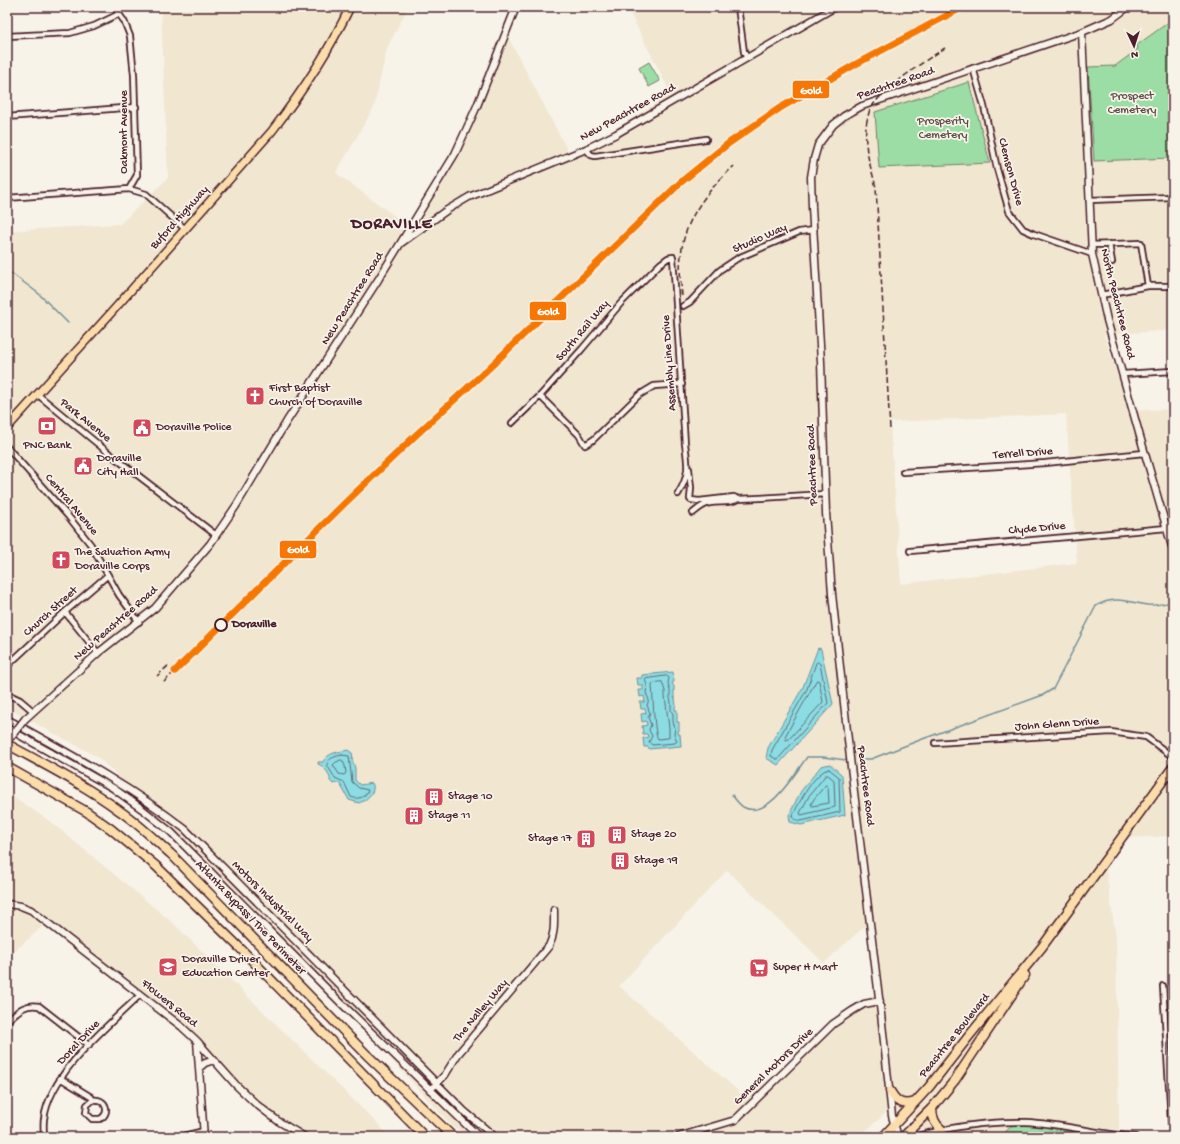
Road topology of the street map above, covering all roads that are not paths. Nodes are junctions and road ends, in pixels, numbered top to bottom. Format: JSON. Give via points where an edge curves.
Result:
{"nodes":[{"id":1,"x":114,"y":7,"type":"edge"},
{"id":2,"x":350,"y":7,"type":"edge"},
{"id":3,"x":516,"y":7,"type":"edge"},
{"id":4,"x":738,"y":7,"type":"edge"},
{"id":5,"x":835,"y":7,"type":"edge"},
{"id":6,"x":1128,"y":7,"type":"edge"},
{"id":7,"x":119,"y":14,"type":"junction"},
{"id":8,"x":1082,"y":32,"type":"junction"},
{"id":9,"x":7,"y":36,"type":"edge"},
{"id":10,"x":747,"y":58,"type":"junction"},
{"id":11,"x":973,"y":68,"type":"junction"},
{"id":12,"x":136,"y":107,"type":"junction"},
{"id":13,"x":7,"y":117,"type":"edge"},
{"id":14,"x":706,"y":139,"type":"dead end"},
{"id":15,"x":586,"y":149,"type":"junction"},
{"id":16,"x":129,"y":189,"type":"junction"},
{"id":17,"x":1173,"y":197,"type":"edge"},
{"id":18,"x":7,"y":198,"type":"edge"},
{"id":19,"x":1089,"y":200,"type":"junction"},
{"id":20,"x":185,"y":229,"type":"junction"},
{"id":21,"x":814,"y":230,"type":"junction"},
{"id":22,"x":400,"y":244,"type":"junction"},
{"id":23,"x":1110,"y":244,"type":"junction"},
{"id":24,"x":1091,"y":245,"type":"junction"},
{"id":25,"x":1092,"y":254,"type":"junction"},
{"id":26,"x":673,"y":256,"type":"joint"},
{"id":27,"x":1112,"y":262,"type":"dead end"},
{"id":28,"x":1148,"y":286,"type":"junction"},
{"id":29,"x":1173,"y":286,"type":"edge"},
{"id":30,"x":1102,"y":295,"type":"junction"},
{"id":31,"x":683,"y":306,"type":"dead end"},
{"id":32,"x":1173,"y":371,"type":"edge"},
{"id":33,"x":1123,"y":374,"type":"junction"},
{"id":34,"x":682,"y":384,"type":"junction"},
{"id":35,"x":37,"y":394,"type":"junction"},
{"id":36,"x":540,"y":396,"type":"junction"},
{"id":37,"x":512,"y":423,"type":"dead end"},
{"id":38,"x":7,"y":428,"type":"edge"},
{"id":39,"x":7,"y":447,"type":"edge"},
{"id":40,"x":1144,"y":453,"type":"junction"},
{"id":41,"x":688,"y":468,"type":"junction"},
{"id":42,"x":903,"y":472,"type":"dead end"},
{"id":43,"x":678,"y":494,"type":"dead end"},
{"id":44,"x":825,"y":494,"type":"junction"},
{"id":45,"x":738,"y":499,"type":"junction"},
{"id":46,"x":693,"y":514,"type":"dead end"},
{"id":47,"x":1166,"y":528,"type":"junction"},
{"id":48,"x":216,"y":535,"type":"junction"},
{"id":49,"x":1173,"y":550,"type":"edge"},
{"id":50,"x":910,"y":551,"type":"dead end"},
{"id":51,"x":108,"y":575,"type":"junction"},
{"id":52,"x":65,"y":612,"type":"junction"},
{"id":53,"x":139,"y":622,"type":"junction"},
{"id":54,"x":98,"y":654,"type":"junction"},
{"id":55,"x":7,"y":666,"type":"edge"},
{"id":56,"x":7,"y":694,"type":"edge"},
{"id":57,"x":33,"y":711,"type":"junction"},
{"id":58,"x":7,"y":719,"type":"edge"},
{"id":59,"x":7,"y":728,"type":"edge"},
{"id":60,"x":7,"y":743,"type":"edge"},
{"id":61,"x":935,"y":743,"type":"dead end"},
{"id":62,"x":1173,"y":757,"type":"edge"},
{"id":63,"x":7,"y":767,"type":"edge"},
{"id":64,"x":1173,"y":767,"type":"edge"},
{"id":65,"x":7,"y":904,"type":"edge"},
{"id":66,"x":554,"y":910,"type":"dead end"},
{"id":67,"x":1042,"y":947,"type":"junction"},
{"id":68,"x":1163,"y":986,"type":"dead end"},
{"id":69,"x":140,"y":995,"type":"junction"},
{"id":70,"x":880,"y":1001,"type":"junction"},
{"id":71,"x":7,"y":1021,"type":"edge"},
{"id":72,"x":197,"y":1041,"type":"junction"},
{"id":73,"x":89,"y":1045,"type":"junction"},
{"id":74,"x":214,"y":1060,"type":"junction"},
{"id":75,"x":199,"y":1068,"type":"junction"},
{"id":76,"x":60,"y":1078,"type":"junction"},
{"id":77,"x":436,"y":1083,"type":"junction"},
{"id":78,"x":430,"y":1090,"type":"junction"},
{"id":79,"x":890,"y":1091,"type":"junction"},
{"id":80,"x":93,"y":1100,"type":"junction"},
{"id":81,"x":915,"y":1102,"type":"junction"},
{"id":82,"x":932,"y":1108,"type":"junction"},
{"id":83,"x":894,"y":1126,"type":"junction"},
{"id":84,"x":942,"y":1130,"type":"junction"},
{"id":85,"x":419,"y":1133,"type":"edge"},
{"id":86,"x":204,"y":1134,"type":"edge"},
{"id":87,"x":44,"y":1137,"type":"edge"},
{"id":88,"x":179,"y":1137,"type":"edge"},
{"id":89,"x":304,"y":1137,"type":"edge"},
{"id":90,"x":424,"y":1137,"type":"edge"},
{"id":91,"x":453,"y":1137,"type":"edge"},
{"id":92,"x":479,"y":1137,"type":"edge"},
{"id":93,"x":495,"y":1137,"type":"edge"},
{"id":94,"x":678,"y":1137,"type":"edge"},
{"id":95,"x":883,"y":1137,"type":"edge"},
{"id":96,"x":898,"y":1137,"type":"edge"},
{"id":97,"x":903,"y":1137,"type":"edge"},
{"id":98,"x":913,"y":1137,"type":"edge"},
{"id":99,"x":1125,"y":1137,"type":"edge"},
{"id":100,"x":1135,"y":1137,"type":"edge"},
{"id":101,"x":1172,"y":1137,"type":"edge"}],
"edges":[{"from":1,"to":7,"type":"street","name":"Oakmont Avenue"},
{"from":2,"to":20,"type":"main road","name":"Buford Highway","via":[[318,66],[284,116]]},
{"from":3,"to":22,"type":"street","via":[[455,154]]},
{"from":4,"to":10,"type":"street"},
{"from":5,"to":10,"type":"street","name":"New Peachtree Road"},
{"from":6,"to":8,"type":"street","name":"Peachtree Road","via":[[1112,19]]},
{"from":7,"to":9,"type":"street","via":[[94,26],[70,33]]},
{"from":7,"to":12,"type":"street","name":"Oakmont Avenue","via":[[130,36]]},
{"from":8,"to":11,"type":"street","name":"Peachtree Road"},
{"from":8,"to":19,"type":"street","name":"North Peachtree Road"},
{"from":10,"to":15,"type":"street","name":"New Peachtree Road"},
{"from":11,"to":21,"type":"street","name":"Peachtree Road","via":[[862,106],[833,125],[818,145],[814,158]]},
{"from":11,"to":25,"type":"street","name":"Clemson Drive","via":[[1009,212],[1023,229]]},
{"from":12,"to":13,"type":"street"},
{"from":12,"to":16,"type":"street","name":"Oakmont Avenue","via":[[137,175]]},
{"from":14,"to":15,"type":"street","via":[[595,156]]},
{"from":15,"to":22,"type":"street","name":"New Peachtree Road","via":[[470,196]]},
{"from":16,"to":18,"type":"street"},
{"from":16,"to":20,"type":"street","name":"Oakmont Avenue","via":[[146,194]]},
{"from":17,"to":19,"type":"street"},
{"from":19,"to":24,"type":"street","name":"North Peachtree Road"},
{"from":20,"to":35,"type":"main road","name":"Buford Highway"},
{"from":21,"to":31,"type":"street","name":"Studio Way","via":[[799,232],[738,258],[720,270],[690,302]]},
{"from":21,"to":44,"type":"street","name":"Peachtree Road"},
{"from":22,"to":48,"type":"street","name":"New Peachtree Road"},
{"from":23,"to":24,"type":"street"},
{"from":23,"to":27,"type":"street"},
{"from":23,"to":28,"type":"street","via":[[1141,244]]},
{"from":24,"to":25,"type":"street","name":"North Peachtree Road"},
{"from":25,"to":30,"type":"street","name":"North Peachtree Road"},
{"from":26,"to":34,"type":"street","name":"Assembly Line Drive"},
{"from":26,"to":36,"type":"street","name":"South Rail Way","via":[[660,264],[621,303]]},
{"from":28,"to":29,"type":"street"},
{"from":28,"to":30,"type":"street"},
{"from":30,"to":33,"type":"street","name":"North Peachtree Road"},
{"from":32,"to":33,"type":"street"},
{"from":33,"to":40,"type":"street","name":"North Peachtree Road"},
{"from":34,"to":36,"type":"street","via":[[654,386],[639,395],[593,440],[584,445],[579,435]]},
{"from":34,"to":41,"type":"street","name":"Assembly Line Drive"},
{"from":35,"to":38,"type":"main road","name":"Buford Highway"},
{"from":35,"to":48,"type":"street","name":"Park Avenue"},
{"from":36,"to":37,"type":"street","name":"South Rail Way"},
{"from":39,"to":51,"type":"street","name":"Central Avenue","via":[[81,532],[101,559]]},
{"from":40,"to":42,"type":"street","name":"Terrell Drive","via":[[1045,463]]},
{"from":40,"to":47,"type":"street","name":"North Peachtree Road"},
{"from":41,"to":43,"type":"street","name":"Assembly Line Drive"},
{"from":41,"to":45,"type":"street","name":"Assembly Line Drive","via":[[691,499]]},
{"from":44,"to":45,"type":"street"},
{"from":44,"to":70,"type":"street","name":"Peachtree Road","via":[[832,594]]},
{"from":45,"to":46,"type":"street","via":[[703,505]]},
{"from":47,"to":49,"type":"street","name":"North Peachtree Road"},
{"from":47,"to":50,"type":"street","name":"Clyde Drive"},
{"from":48,"to":53,"type":"street","name":"New Peachtree Road","via":[[180,580]]},
{"from":51,"to":52,"type":"street","name":"Church Street"},
{"from":51,"to":53,"type":"street","name":"Central Avenue","via":[[126,606]]},
{"from":52,"to":54,"type":"street"},
{"from":52,"to":55,"type":"street","name":"Church Street"},
{"from":53,"to":54,"type":"street","name":"New Peachtree Road"},
{"from":54,"to":57,"type":"street","name":"New Peachtree Road"},
{"from":56,"to":57,"type":"street","via":[[20,700]]},
{"from":57,"to":60,"type":"street","name":"New Peachtree Road","bridge":true},
{"from":58,"to":77,"type":"street","name":"Motors Industrial Way","via":[[122,784],[185,829]]},
{"from":59,"to":78,"type":"street","name":"Motors Industrial Way","via":[[113,788],[171,832]]},
{"from":60,"to":91,"type":"highway","name":"Atlanta Bypass / The Perimeter","via":[[121,811],[172,855],[367,1055]]},
{"from":61,"to":62,"type":"street","name":"John Glenn Drive","via":[[1111,732],[1146,737]]},
{"from":63,"to":85,"type":"highway","via":[[87,812],[156,866],[239,947]]},
{"from":64,"to":67,"type":"highway","name":"Peachtree Boulevard"},
{"from":65,"to":69,"type":"street","name":"Flowers Road","via":[[31,910]]},
{"from":66,"to":77,"type":"street","name":"The Nalley Way","via":[[554,927],[549,946]]},
{"from":67,"to":81,"type":"highway","name":"Peachtree Boulevard"},
{"from":67,"to":82,"type":"highway","name":"Peachtree Boulevard","via":[[972,1056]]},
{"from":68,"to":101,"type":"street"},
{"from":69,"to":72,"type":"street","name":"Flowers Road"},
{"from":69,"to":73,"type":"street","name":"Doral Drive"},
{"from":70,"to":79,"type":"street","name":"Peachtree Road"},
{"from":70,"to":94,"type":"street","name":"General Motors Drive","via":[[864,1004],[833,1024],[735,1120]]},
{"from":71,"to":73,"type":"street","via":[[22,1007],[38,1006]]},
{"from":72,"to":74,"type":"street","name":"Flowers Road"},
{"from":72,"to":75,"type":"street"},
{"from":73,"to":76,"type":"street","name":"Doral Drive"},
{"from":74,"to":75,"type":"street"},
{"from":74,"to":89,"type":"street","name":"Flowers Road","via":[[256,1104]]},
{"from":75,"to":86,"type":"street"},
{"from":76,"to":80,"type":"street"},
{"from":76,"to":87,"type":"street","name":"Doral Drive","via":[[46,1108]]},
{"from":77,"to":78,"type":"street","name":"The Nalley Way"},
{"from":77,"to":93,"type":"street","name":"Motors Industrial Way"},
{"from":78,"to":92,"type":"street","name":"Motors Industrial Way"},
{"from":79,"to":81,"type":"highway","via":[[900,1103]]},
{"from":79,"to":83,"type":"street","name":"Peachtree Road"},
{"from":80,"to":80,"type":"street","via":[[87,1105],[86,1113],[92,1119],[100,1119],[106,1114],[106,1106],[101,1100]]},
{"from":81,"to":83,"type":"highway","name":"Peachtree Boulevard"},
{"from":82,"to":84,"type":"highway","via":[[934,1122]]},
{"from":82,"to":97,"type":"highway","name":"Peachtree Boulevard"},
{"from":83,"to":95,"type":"highway","name":"Peachtree Boulevard"},
{"from":83,"to":96,"type":"street","name":"Peachtree Road"},
{"from":84,"to":98,"type":"street"},
{"from":84,"to":99,"type":"street","via":[[977,1124],[1026,1122]]},
{"from":85,"to":90,"type":"highway"},
{"from":86,"to":88,"type":"street"},
{"from":99,"to":100,"type":"street"}]}
